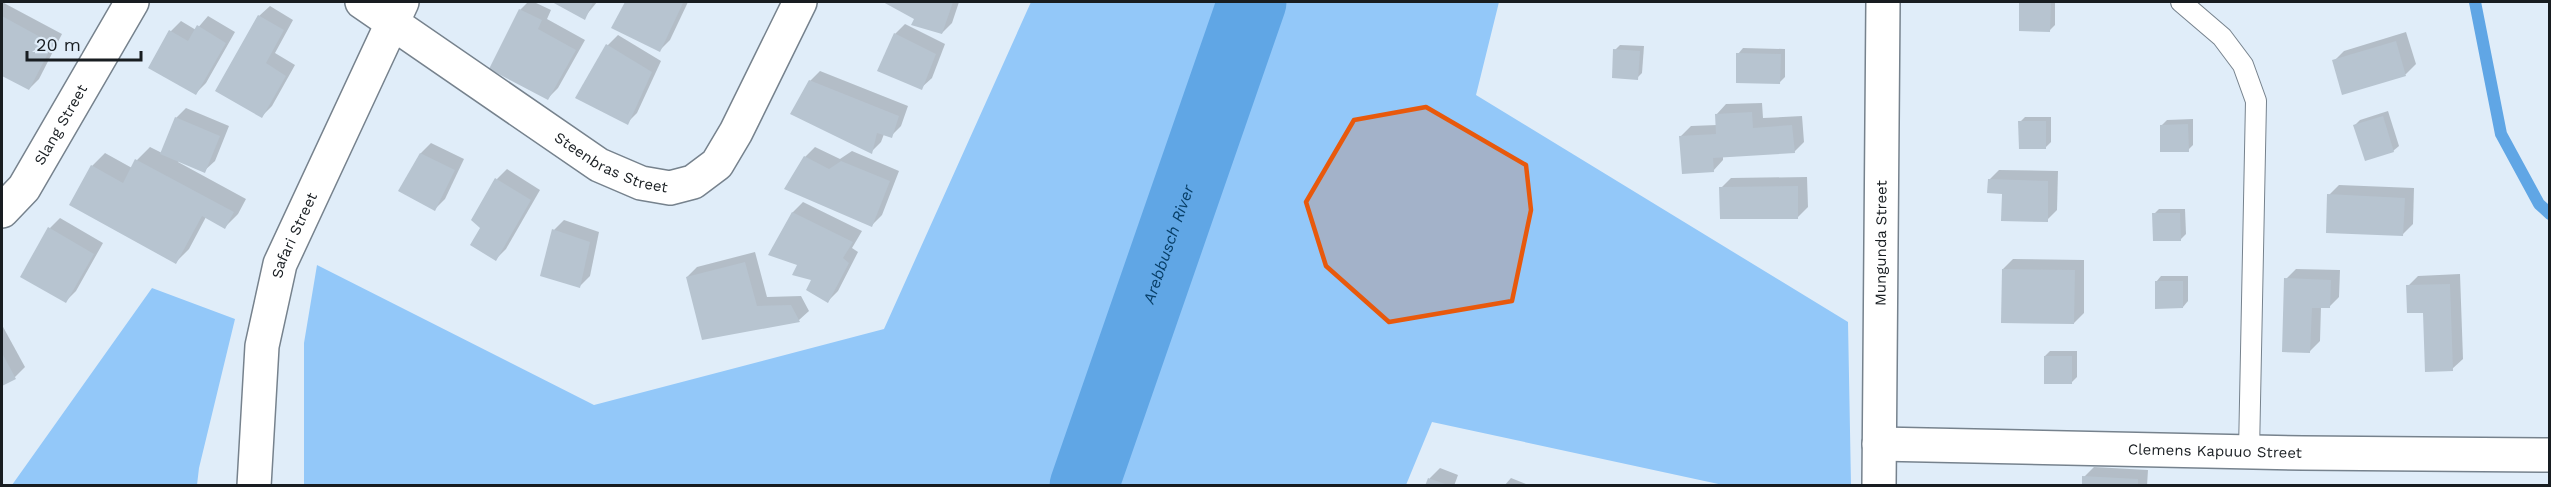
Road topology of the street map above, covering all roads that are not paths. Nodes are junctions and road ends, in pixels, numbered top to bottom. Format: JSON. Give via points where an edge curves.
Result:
{"nodes":[{"id":1,"x":132,"y":2,"type":"edge"},
{"id":2,"x":362,"y":2,"type":"edge"},
{"id":3,"x":800,"y":2,"type":"edge"},
{"id":4,"x":1883,"y":2,"type":"edge"},
{"id":5,"x":2181,"y":2,"type":"edge"},
{"id":6,"x":397,"y":11,"type":"edge"},
{"id":7,"x":2,"y":211,"type":"edge"},
{"id":8,"x":1879,"y":444,"type":"junction"},
{"id":9,"x":2249,"y":452,"type":"junction"},
{"id":10,"x":2550,"y":455,"type":"edge"},
{"id":11,"x":254,"y":486,"type":"edge"},
{"id":12,"x":1879,"y":486,"type":"edge"}],
"edges":[{"from":1,"to":7,"type":"street","name":"Slang Street","via":[[24,188]]},
{"from":2,"to":6,"type":"street","name":"Steenbras Street"},
{"from":3,"to":6,"type":"street","name":"Steenbras Street","via":[[717,164],[693,182],[670,188],[641,183],[599,165]]},
{"from":4,"to":8,"type":"street","name":"Mungunda Street"},
{"from":5,"to":9,"type":"lane","via":[[2222,36],[2243,65],[2256,101]]},
{"from":6,"to":11,"type":"street","name":"Safari Street","via":[[280,264],[262,346]]},
{"from":8,"to":9,"type":"street","name":"Clemens Kapuuo Street"},
{"from":8,"to":12,"type":"street","name":"Mungunda Street"},
{"from":9,"to":10,"type":"street","name":"Clemens Kapuuo Street"}]}
